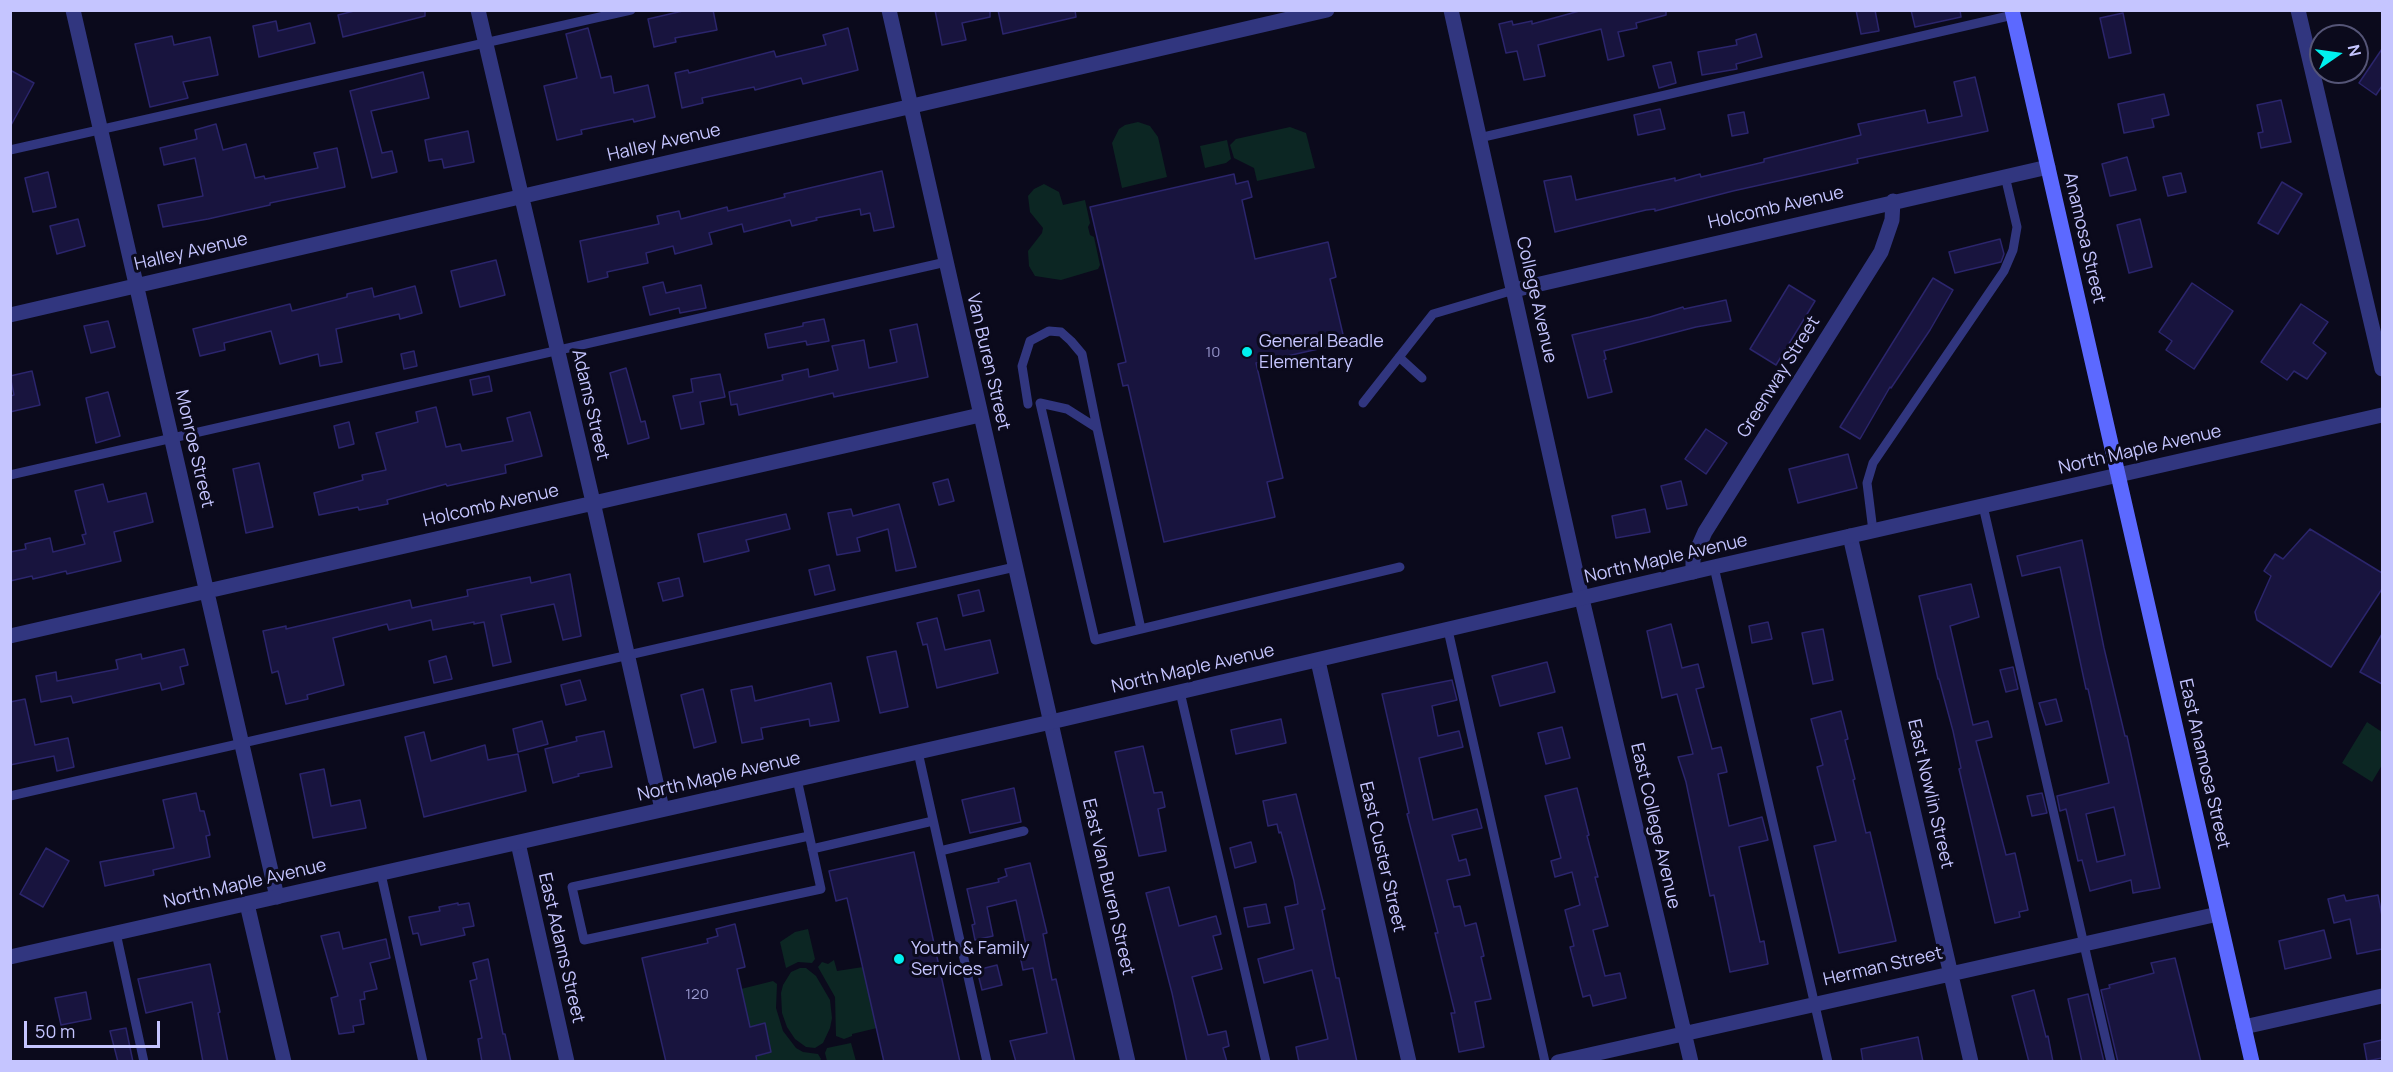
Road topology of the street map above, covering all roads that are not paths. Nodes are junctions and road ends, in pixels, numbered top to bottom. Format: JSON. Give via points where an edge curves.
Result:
{"nodes":[{"id":1,"x":73,"y":10,"type":"edge"},
{"id":2,"x":478,"y":10,"type":"edge"},
{"id":3,"x":631,"y":10,"type":"edge"},
{"id":4,"x":889,"y":10,"type":"edge"},
{"id":5,"x":1327,"y":10,"type":"edge"},
{"id":6,"x":1451,"y":10,"type":"edge"},
{"id":7,"x":2298,"y":10,"type":"edge"},
{"id":8,"x":2013,"y":13,"type":"edge"},
{"id":9,"x":485,"y":44,"type":"junction"},
{"id":10,"x":911,"y":106,"type":"junction"},
{"id":11,"x":101,"y":131,"type":"junction"},
{"id":12,"x":1479,"y":138,"type":"junction"},
{"id":13,"x":10,"y":150,"type":"edge"},
{"id":14,"x":2048,"y":167,"type":"junction"},
{"id":15,"x":2005,"y":176,"type":"junction"},
{"id":16,"x":521,"y":196,"type":"junction"},
{"id":17,"x":1893,"y":201,"type":"junction"},
{"id":18,"x":946,"y":262,"type":"junction"},
{"id":19,"x":137,"y":285,"type":"junction"},
{"id":20,"x":1514,"y":290,"type":"junction"},
{"id":21,"x":10,"y":315,"type":"edge"},
{"id":22,"x":557,"y":350,"type":"junction"},
{"id":23,"x":1399,"y":357,"type":"junction"},
{"id":24,"x":2382,"y":369,"type":"edge"},
{"id":25,"x":1422,"y":378,"type":"dead end"},
{"id":26,"x":1028,"y":404,"type":"dead end"},
{"id":27,"x":1363,"y":404,"type":"dead end"},
{"id":28,"x":980,"y":415,"type":"junction"},
{"id":29,"x":2382,"y":416,"type":"edge"},
{"id":30,"x":1097,"y":428,"type":"junction"},
{"id":31,"x":172,"y":437,"type":"junction"},
{"id":32,"x":10,"y":475,"type":"edge"},
{"id":33,"x":2118,"y":475,"type":"junction"},
{"id":34,"x":593,"y":502,"type":"junction"},
{"id":35,"x":1983,"y":506,"type":"junction"},
{"id":36,"x":1873,"y":531,"type":"junction"},
{"id":37,"x":1850,"y":536,"type":"junction"},
{"id":38,"x":1015,"y":567,"type":"junction"},
{"id":39,"x":1400,"y":567,"type":"dead end"},
{"id":40,"x":1714,"y":567,"type":"junction"},
{"id":41,"x":1693,"y":572,"type":"junction"},
{"id":42,"x":207,"y":592,"type":"junction"},
{"id":43,"x":1582,"y":598,"type":"junction"},
{"id":44,"x":1141,"y":629,"type":"junction"},
{"id":45,"x":1448,"y":630,"type":"junction"},
{"id":46,"x":10,"y":636,"type":"edge"},
{"id":47,"x":628,"y":657,"type":"junction"},
{"id":48,"x":1318,"y":661,"type":"junction"},
{"id":49,"x":1180,"y":692,"type":"junction"},
{"id":50,"x":1051,"y":722,"type":"junction"},
{"id":51,"x":242,"y":743,"type":"junction"},
{"id":52,"x":918,"y":752,"type":"junction"},
{"id":53,"x":797,"y":779,"type":"junction"},
{"id":54,"x":10,"y":796,"type":"edge"},
{"id":55,"x":662,"y":809,"type":"junction"},
{"id":56,"x":933,"y":821,"type":"junction"},
{"id":57,"x":1024,"y":831,"type":"dead end"},
{"id":58,"x":808,"y":836,"type":"junction"},
{"id":59,"x":518,"y":843,"type":"junction"},
{"id":60,"x":812,"y":849,"type":"junction"},
{"id":61,"x":940,"y":851,"type":"junction"},
{"id":62,"x":381,"y":874,"type":"junction"},
{"id":63,"x":277,"y":897,"type":"junction"},
{"id":64,"x":247,"y":904,"type":"junction"},
{"id":65,"x":2218,"y":914,"type":"junction"},
{"id":66,"x":116,"y":933,"type":"junction"},
{"id":67,"x":2084,"y":943,"type":"junction"},
{"id":68,"x":10,"y":957,"type":"edge"},
{"id":69,"x":1950,"y":972,"type":"junction"},
{"id":70,"x":2382,"y":996,"type":"edge"},
{"id":71,"x":1815,"y":1003,"type":"junction"},
{"id":72,"x":2244,"y":1027,"type":"junction"},
{"id":73,"x":1684,"y":1032,"type":"junction"},
{"id":74,"x":144,"y":1062,"type":"edge"},
{"id":75,"x":284,"y":1062,"type":"edge"},
{"id":76,"x":423,"y":1062,"type":"edge"},
{"id":77,"x":567,"y":1062,"type":"edge"},
{"id":78,"x":987,"y":1062,"type":"edge"},
{"id":79,"x":1128,"y":1062,"type":"edge"},
{"id":80,"x":1266,"y":1062,"type":"edge"},
{"id":81,"x":1409,"y":1062,"type":"edge"},
{"id":82,"x":1545,"y":1062,"type":"edge"},
{"id":83,"x":1558,"y":1062,"type":"edge"},
{"id":84,"x":1690,"y":1062,"type":"edge"},
{"id":85,"x":1828,"y":1062,"type":"edge"},
{"id":86,"x":1971,"y":1062,"type":"edge"},
{"id":87,"x":2111,"y":1062,"type":"edge"},
{"id":88,"x":2252,"y":1062,"type":"edge"}],
"edges":[{"from":1,"to":11,"type":"street","name":"Monroe Street"},
{"from":2,"to":9,"type":"street","name":"Adams Street"},
{"from":3,"to":9,"type":"lane"},
{"from":4,"to":10,"type":"street","name":"Van Buren Street"},
{"from":5,"to":10,"type":"street","name":"Halley Avenue"},
{"from":6,"to":12,"type":"street","name":"College Avenue"},
{"from":7,"to":24,"type":"street"},
{"from":8,"to":12,"type":"lane"},
{"from":8,"to":14,"type":"main road","name":"Anamosa Street"},
{"from":9,"to":11,"type":"lane"},
{"from":9,"to":16,"type":"street","name":"Adams Street"},
{"from":10,"to":16,"type":"street","name":"Halley Avenue"},
{"from":10,"to":18,"type":"street","name":"Van Buren Street"},
{"from":11,"to":13,"type":"lane"},
{"from":11,"to":19,"type":"street","name":"Monroe Street"},
{"from":12,"to":20,"type":"street","name":"College Avenue"},
{"from":14,"to":15,"type":"street","name":"Holcomb Avenue"},
{"from":14,"to":33,"type":"main road","name":"Anamosa Street"},
{"from":15,"to":17,"type":"street","name":"Holcomb Avenue"},
{"from":15,"to":36,"type":"lane","via":[[2017,227],[2013,250],[2004,271],[1873,463],[1867,483]]},
{"from":16,"to":19,"type":"street","name":"Halley Avenue"},
{"from":16,"to":22,"type":"street","name":"Adams Street"},
{"from":17,"to":20,"type":"street","name":"Holcomb Avenue"},
{"from":17,"to":41,"type":"street","name":"Greenway Street","via":[[1892,220],[1881,252],[1705,532],[1695,552]]},
{"from":18,"to":22,"type":"lane"},
{"from":18,"to":28,"type":"street","name":"Van Buren Street"},
{"from":19,"to":21,"type":"street","name":"Halley Avenue"},
{"from":19,"to":31,"type":"street","name":"Monroe Street"},
{"from":20,"to":23,"type":"lane","via":[[1433,314]]},
{"from":20,"to":43,"type":"street","name":"College Avenue"},
{"from":22,"to":31,"type":"lane"},
{"from":22,"to":34,"type":"street","name":"Adams Street"},
{"from":23,"to":25,"type":"lane"},
{"from":23,"to":27,"type":"lane"},
{"from":26,"to":30,"type":"lane","via":[[1022,366],[1030,341],[1049,331],[1061,332],[1082,354]]},
{"from":28,"to":34,"type":"street","name":"Holcomb Avenue"},
{"from":28,"to":38,"type":"street","name":"Van Buren Street"},
{"from":29,"to":33,"type":"street","name":"North Maple Avenue"},
{"from":30,"to":44,"type":"lane"},
{"from":30,"to":44,"type":"lane","via":[[1067,409],[1040,404],[1095,640]]},
{"from":31,"to":32,"type":"lane"},
{"from":31,"to":42,"type":"street","name":"Monroe Street"},
{"from":33,"to":35,"type":"street","name":"North Maple Avenue"},
{"from":33,"to":65,"type":"main road","name":"East Anamosa Street"},
{"from":34,"to":42,"type":"street","name":"Holcomb Avenue"},
{"from":34,"to":47,"type":"street","name":"Adams Street"},
{"from":35,"to":36,"type":"street","name":"North Maple Avenue"},
{"from":35,"to":67,"type":"lane"},
{"from":36,"to":37,"type":"street","name":"North Maple Avenue"},
{"from":37,"to":40,"type":"street","name":"North Maple Avenue"},
{"from":37,"to":69,"type":"street","name":"East Nowlin Street"},
{"from":38,"to":47,"type":"lane"},
{"from":38,"to":50,"type":"street","name":"Van Buren Street"},
{"from":39,"to":44,"type":"lane"},
{"from":40,"to":41,"type":"street","name":"North Maple Avenue"},
{"from":40,"to":71,"type":"lane"},
{"from":41,"to":43,"type":"street","name":"North Maple Avenue"},
{"from":42,"to":46,"type":"street","name":"Holcomb Avenue"},
{"from":42,"to":51,"type":"street","name":"Monroe Street"},
{"from":43,"to":45,"type":"street","name":"North Maple Avenue"},
{"from":43,"to":73,"type":"street","name":"East College Avenue"},
{"from":45,"to":48,"type":"street","name":"North Maple Avenue"},
{"from":45,"to":82,"type":"lane"},
{"from":47,"to":51,"type":"lane"},
{"from":47,"to":55,"type":"street","name":"Adams Street"},
{"from":48,"to":49,"type":"street","name":"North Maple Avenue"},
{"from":48,"to":81,"type":"street","name":"East Custer Street"},
{"from":49,"to":50,"type":"street","name":"North Maple Avenue"},
{"from":49,"to":80,"type":"lane"},
{"from":50,"to":52,"type":"street","name":"North Maple Avenue"},
{"from":50,"to":79,"type":"street","name":"East Van Buren Street"},
{"from":51,"to":54,"type":"lane"},
{"from":51,"to":63,"type":"street","name":"Monroe Street"},
{"from":52,"to":53,"type":"street","name":"North Maple Avenue"},
{"from":52,"to":56,"type":"lane"},
{"from":53,"to":55,"type":"street","name":"North Maple Avenue"},
{"from":53,"to":58,"type":"lane"},
{"from":55,"to":59,"type":"street","name":"North Maple Avenue"},
{"from":56,"to":60,"type":"lane"},
{"from":56,"to":61,"type":"lane"},
{"from":57,"to":61,"type":"lane"},
{"from":58,"to":60,"type":"lane"},
{"from":58,"to":60,"type":"lane","via":[[572,887],[584,940],[821,889]]},
{"from":59,"to":62,"type":"street","name":"North Maple Avenue"},
{"from":59,"to":77,"type":"street","name":"East Adams Street"},
{"from":61,"to":78,"type":"lane"},
{"from":62,"to":63,"type":"street","name":"North Maple Avenue"},
{"from":62,"to":76,"type":"lane"},
{"from":63,"to":64,"type":"street","name":"North Maple Avenue"},
{"from":64,"to":66,"type":"street","name":"North Maple Avenue"},
{"from":64,"to":75,"type":"street"},
{"from":65,"to":67,"type":"street","name":"Herman Street"},
{"from":65,"to":72,"type":"main road","name":"East Anamosa Street"},
{"from":66,"to":68,"type":"street","name":"North Maple Avenue"},
{"from":66,"to":74,"type":"lane"},
{"from":67,"to":69,"type":"street","name":"Herman Street"},
{"from":67,"to":87,"type":"lane"},
{"from":69,"to":71,"type":"street","name":"Herman Street"},
{"from":69,"to":86,"type":"street","name":"East Nowlin Street"},
{"from":70,"to":72,"type":"street"},
{"from":71,"to":73,"type":"street","name":"Herman Street"},
{"from":71,"to":85,"type":"lane"},
{"from":72,"to":88,"type":"main road","name":"East Anamosa Street"},
{"from":73,"to":83,"type":"street","name":"Herman Street"},
{"from":73,"to":84,"type":"street","name":"East College Avenue"}]}
